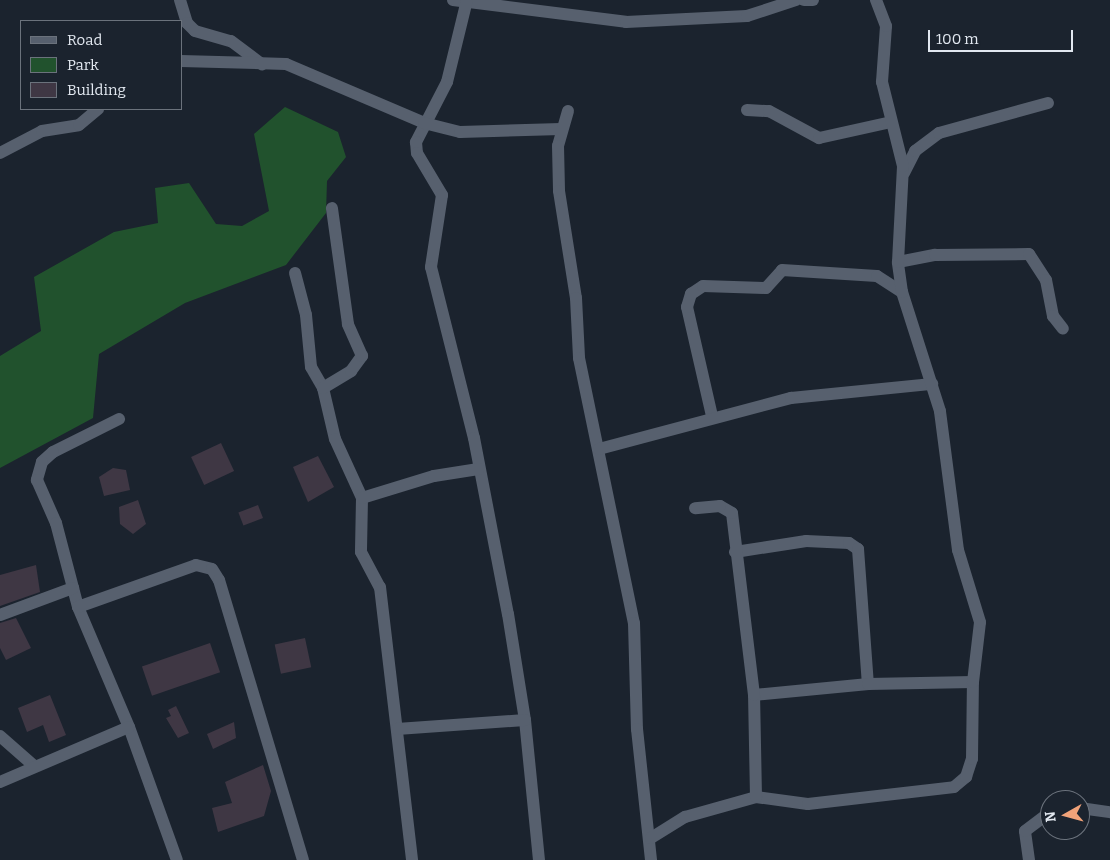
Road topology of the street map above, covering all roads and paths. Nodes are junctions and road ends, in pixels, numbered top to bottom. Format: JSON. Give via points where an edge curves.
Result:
{"nodes":[{"id":1,"x":180,"y":0,"type":"edge"},
{"id":2,"x":454,"y":0,"type":"edge"},
{"id":3,"x":796,"y":0,"type":"edge"},
{"id":4,"x":804,"y":0,"type":"edge"},
{"id":5,"x":813,"y":0,"type":"edge"},
{"id":6,"x":876,"y":0,"type":"edge"},
{"id":7,"x":467,"y":2,"type":"edge"},
{"id":8,"x":182,"y":61,"type":"edge"},
{"id":9,"x":262,"y":64,"type":"junction"},
{"id":10,"x":1048,"y":103,"type":"dead end"},
{"id":11,"x":97,"y":110,"type":"edge"},
{"id":12,"x":747,"y":110,"type":"dead end"},
{"id":13,"x":568,"y":111,"type":"dead end"},
{"id":14,"x":891,"y":122,"type":"junction"},
{"id":15,"x":424,"y":123,"type":"junction"},
{"id":16,"x":561,"y":129,"type":"junction"},
{"id":17,"x":0,"y":153,"type":"edge"},
{"id":18,"x":903,"y":175,"type":"junction"},
{"id":19,"x":332,"y":208,"type":"dead end"},
{"id":20,"x":898,"y":262,"type":"junction"},
{"id":21,"x":295,"y":273,"type":"dead end"},
{"id":22,"x":902,"y":292,"type":"junction"},
{"id":23,"x":1063,"y":329,"type":"dead end"},
{"id":24,"x":932,"y":384,"type":"junction"},
{"id":25,"x":323,"y":388,"type":"junction"},
{"id":26,"x":712,"y":416,"type":"junction"},
{"id":27,"x":119,"y":419,"type":"dead end"},
{"id":28,"x":599,"y":449,"type":"junction"},
{"id":29,"x":478,"y":469,"type":"junction"},
{"id":30,"x":362,"y":498,"type":"junction"},
{"id":31,"x":695,"y":508,"type":"dead end"},
{"id":32,"x":735,"y":552,"type":"junction"},
{"id":33,"x":73,"y":588,"type":"junction"},
{"id":34,"x":78,"y":607,"type":"junction"},
{"id":35,"x":0,"y":616,"type":"edge"},
{"id":36,"x":973,"y":682,"type":"junction"},
{"id":37,"x":868,"y":684,"type":"junction"},
{"id":38,"x":754,"y":695,"type":"junction"},
{"id":39,"x":525,"y":720,"type":"junction"},
{"id":40,"x":129,"y":727,"type":"junction"},
{"id":41,"x":397,"y":729,"type":"junction"},
{"id":42,"x":0,"y":736,"type":"edge"},
{"id":43,"x":33,"y":765,"type":"junction"},
{"id":44,"x":0,"y":782,"type":"edge"},
{"id":45,"x":756,"y":797,"type":"junction"},
{"id":46,"x":1090,"y":809,"type":"edge"},
{"id":47,"x":1110,"y":812,"type":"edge"},
{"id":48,"x":1040,"y":820,"type":"edge"},
{"id":49,"x":651,"y":838,"type":"junction"},
{"id":50,"x":177,"y":860,"type":"edge"},
{"id":51,"x":303,"y":860,"type":"edge"},
{"id":52,"x":412,"y":860,"type":"edge"},
{"id":53,"x":539,"y":860,"type":"edge"},
{"id":54,"x":651,"y":860,"type":"edge"},
{"id":55,"x":1029,"y":860,"type":"edge"}],
"edges":[{"from":1,"to":9,"type":"street","via":[[187,23],[195,30],[231,41]]},
{"from":2,"to":7,"type":"street"},
{"from":3,"to":7,"type":"street","via":[[747,16],[686,22],[626,22]]},
{"from":4,"to":5,"type":"street"},
{"from":6,"to":14,"type":"street","via":[[885,20],[882,82]]},
{"from":7,"to":15,"type":"street","via":[[447,82]]},
{"from":8,"to":9,"type":"street"},
{"from":9,"to":15,"type":"street","via":[[286,64],[304,70]]},
{"from":10,"to":18,"type":"street","via":[[939,133],[915,150]]},
{"from":11,"to":17,"type":"street","via":[[79,125],[42,131]]},
{"from":12,"to":14,"type":"street","via":[[769,111],[819,138]]},
{"from":13,"to":16,"type":"street"},
{"from":14,"to":18,"type":"street","via":[[898,135]]},
{"from":15,"to":16,"type":"street","via":[[460,132]]},
{"from":15,"to":29,"type":"street","via":[[417,153],[443,200],[431,248],[431,267]]},
{"from":16,"to":28,"type":"street","via":[[559,191],[576,298],[579,358]]},
{"from":18,"to":20,"type":"street"},
{"from":19,"to":25,"type":"street","via":[[348,324],[362,356],[355,368]]},
{"from":20,"to":22,"type":"street"},
{"from":20,"to":23,"type":"street","via":[[935,255],[1024,252],[1043,274],[1053,316]]},
{"from":21,"to":25,"type":"street","via":[[306,315],[311,367]]},
{"from":22,"to":24,"type":"street"},
{"from":22,"to":26,"type":"street","via":[[877,276],[782,270],[766,288],[703,286],[691,294],[687,307]]},
{"from":24,"to":26,"type":"street","via":[[791,398]]},
{"from":24,"to":36,"type":"street","via":[[944,431],[959,556],[980,622]]},
{"from":25,"to":30,"type":"street","via":[[335,439]]},
{"from":26,"to":28,"type":"street"},
{"from":27,"to":33,"type":"street","via":[[53,452],[38,470],[40,488],[56,523]]},
{"from":28,"to":49,"type":"street","via":[[634,622],[637,729]]},
{"from":29,"to":30,"type":"street","via":[[434,476]]},
{"from":29,"to":39,"type":"street"},
{"from":30,"to":41,"type":"street","via":[[361,552],[380,587]]},
{"from":31,"to":32,"type":"street","via":[[730,510]]},
{"from":32,"to":37,"type":"street","via":[[833,540],[858,549]]},
{"from":32,"to":38,"type":"street"},
{"from":33,"to":34,"type":"street"},
{"from":33,"to":35,"type":"street"},
{"from":34,"to":40,"type":"street"},
{"from":34,"to":51,"type":"street","via":[[196,565],[212,569],[219,580]]},
{"from":36,"to":37,"type":"street"},
{"from":36,"to":45,"type":"street","via":[[975,742],[962,783],[808,804]]},
{"from":37,"to":38,"type":"street"},
{"from":38,"to":45,"type":"street"},
{"from":39,"to":41,"type":"street"},
{"from":39,"to":53,"type":"street"},
{"from":40,"to":43,"type":"street"},
{"from":40,"to":50,"type":"street"},
{"from":41,"to":52,"type":"street"},
{"from":42,"to":43,"type":"street"},
{"from":43,"to":44,"type":"street"},
{"from":45,"to":49,"type":"street","via":[[685,817]]},
{"from":46,"to":47,"type":"street"},
{"from":48,"to":55,"type":"street","via":[[1025,831]]},
{"from":49,"to":54,"type":"street"}]}
